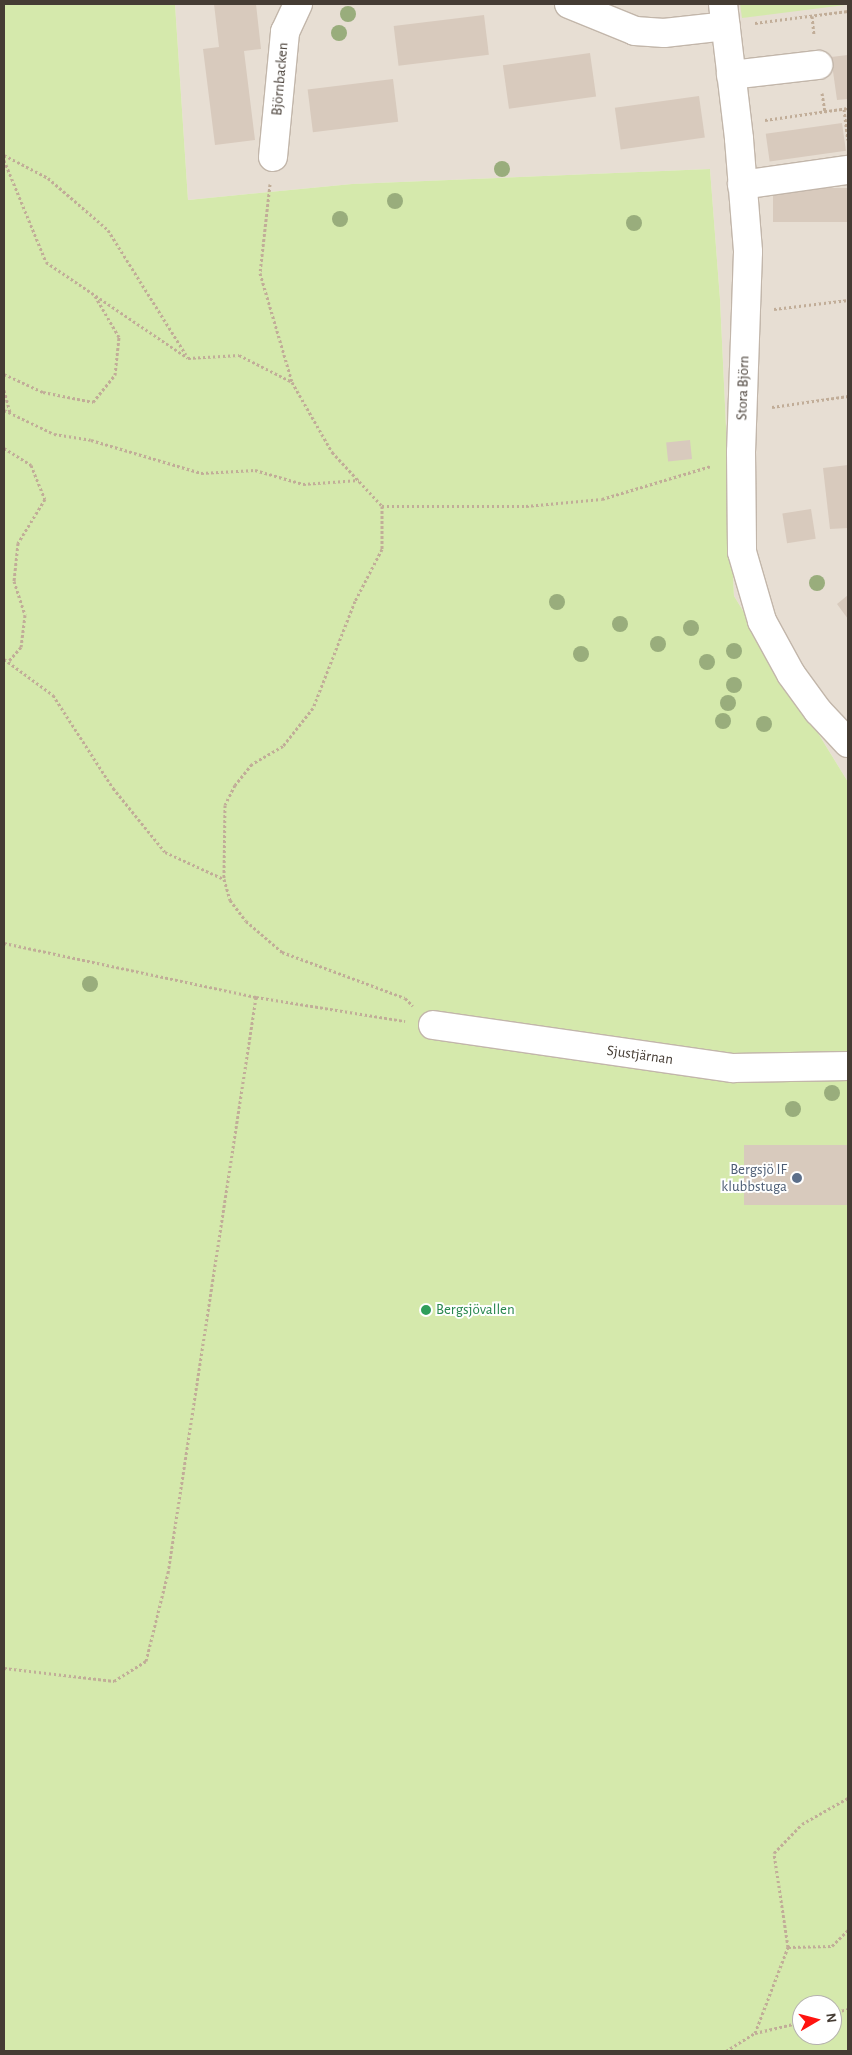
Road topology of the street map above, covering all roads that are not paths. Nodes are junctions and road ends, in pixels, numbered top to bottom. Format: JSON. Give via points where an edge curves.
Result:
{"nodes":[{"id":1,"x":298,"y":4,"type":"edge"},
{"id":2,"x":569,"y":4,"type":"edge"},
{"id":3,"x":732,"y":18,"type":"edge"},
{"id":4,"x":818,"y":65,"type":"dead end"},
{"id":5,"x":732,"y":75,"type":"junction"},
{"id":6,"x":273,"y":157,"type":"road end"},
{"id":7,"x":848,"y":170,"type":"edge"},
{"id":8,"x":742,"y":185,"type":"junction"},
{"id":9,"x":848,"y":743,"type":"edge"},
{"id":10,"x":433,"y":1025,"type":"road end"},
{"id":11,"x":848,"y":1066,"type":"edge"}],
"edges":[{"from":1,"to":6,"type":"street","name":"Björnbacken","via":[[285,32]]},
{"from":2,"to":3,"type":"street","via":[[635,31],[664,33]]},
{"from":3,"to":5,"type":"street","name":"Stora Björn"},
{"from":4,"to":5,"type":"street"},
{"from":5,"to":8,"type":"street","name":"Stora Björn"},
{"from":7,"to":8,"type":"street"},
{"from":8,"to":9,"type":"street","name":"Stora Björn","via":[[748,252],[741,452],[742,552],[762,621],[791,674],[818,711]]},
{"from":10,"to":11,"type":"street","name":"Sjustjärnan","via":[[733,1068]]}]}
